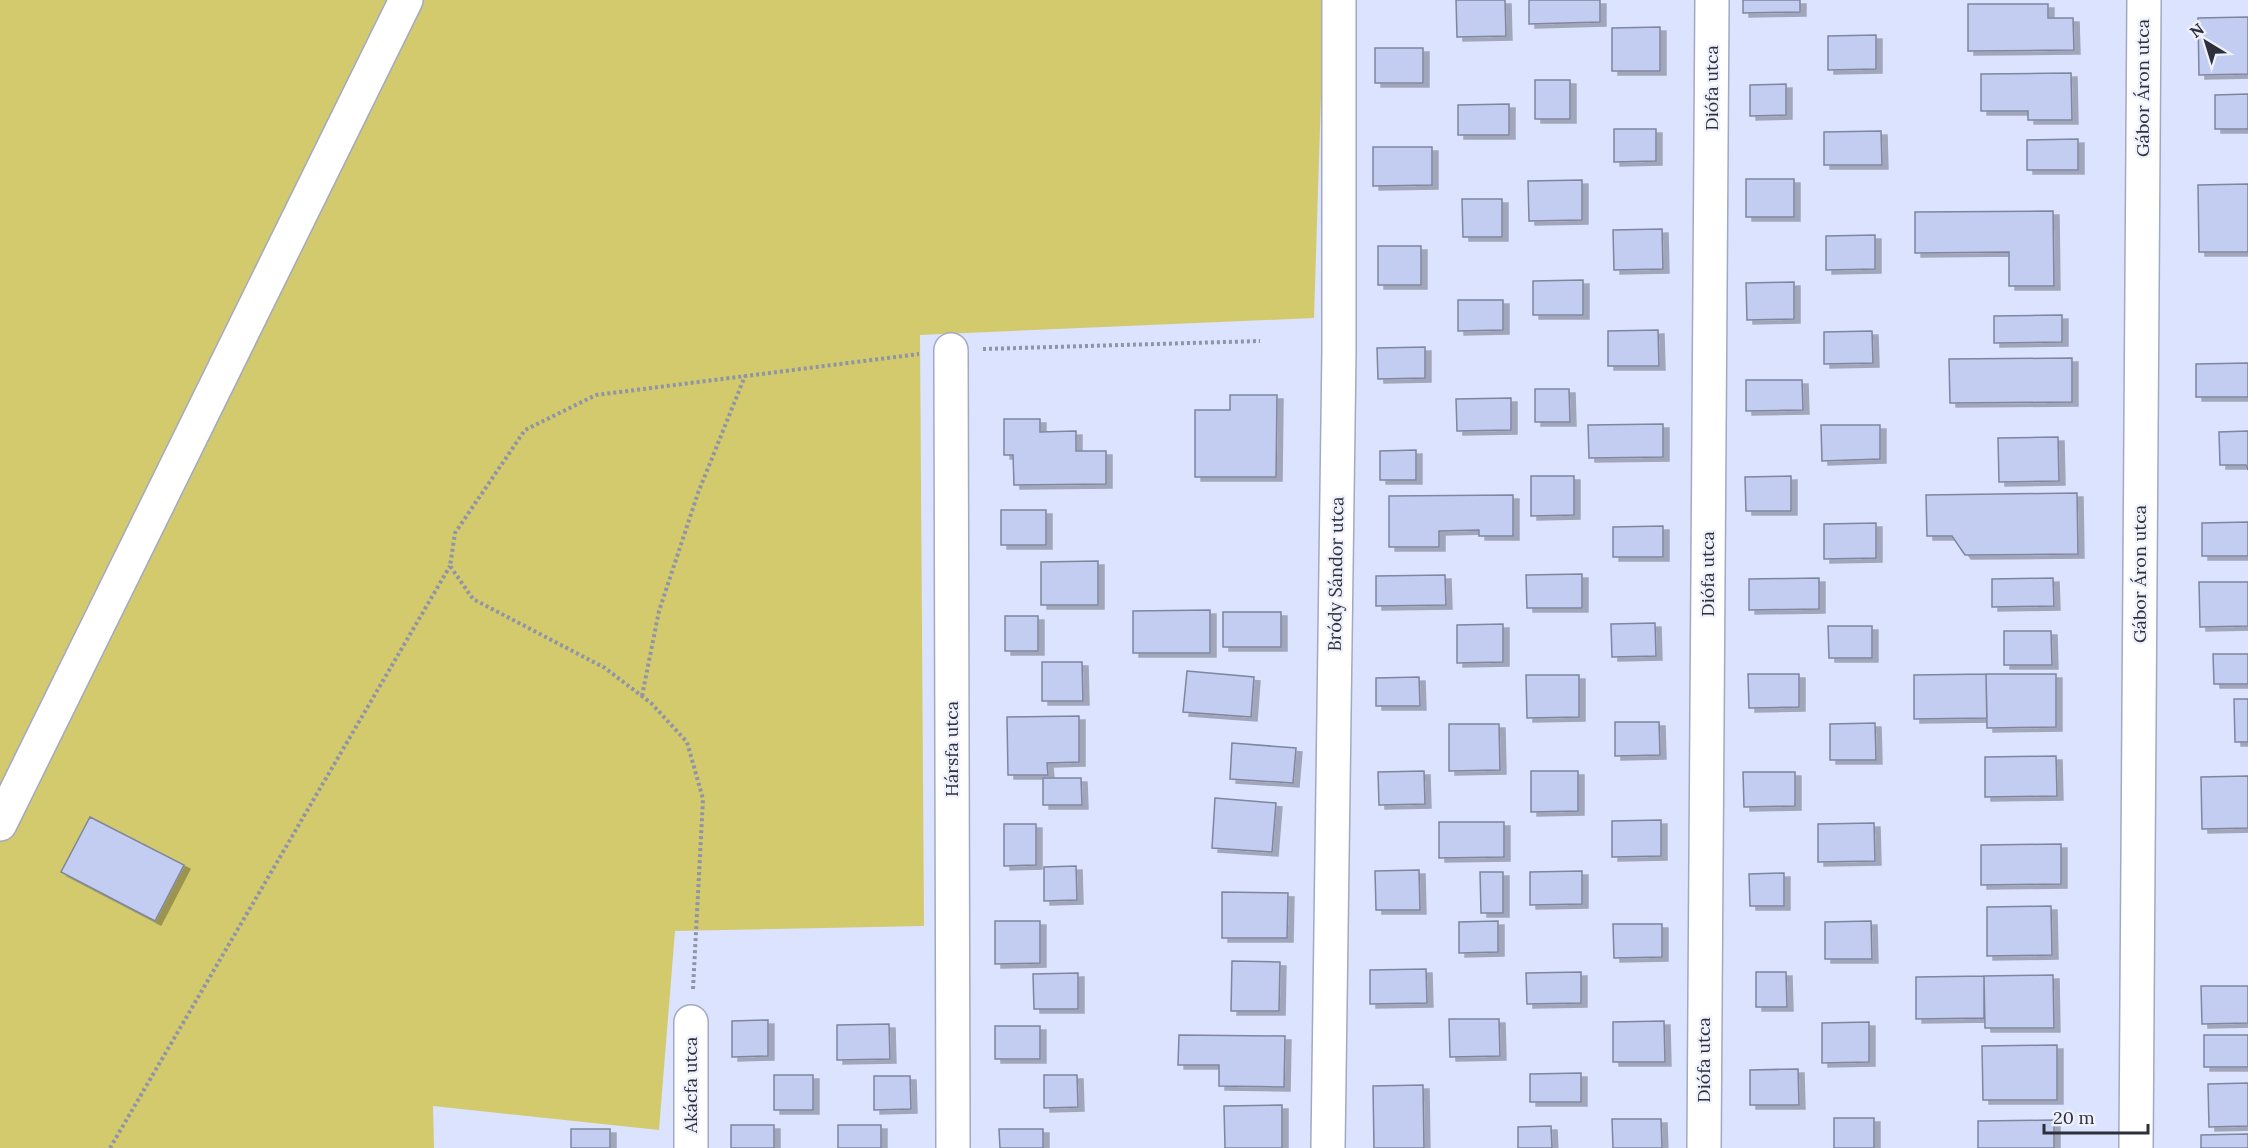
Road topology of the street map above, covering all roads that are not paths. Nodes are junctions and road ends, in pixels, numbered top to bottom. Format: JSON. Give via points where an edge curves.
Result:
{"nodes":[{"id":1,"x":406,"y":0,"type":"edge"},
{"id":2,"x":1339,"y":0,"type":"edge"},
{"id":3,"x":1712,"y":0,"type":"edge"},
{"id":4,"x":2144,"y":0,"type":"edge"},
{"id":5,"x":951,"y":350,"type":"road end"},
{"id":6,"x":0,"y":824,"type":"edge"},
{"id":7,"x":691,"y":1022,"type":"road end"},
{"id":8,"x":691,"y":1148,"type":"edge"},
{"id":9,"x":953,"y":1148,"type":"edge"},
{"id":10,"x":1328,"y":1148,"type":"edge"},
{"id":11,"x":1704,"y":1148,"type":"edge"},
{"id":12,"x":2136,"y":1148,"type":"edge"}],
"edges":[{"from":1,"to":6,"type":"street"},
{"from":2,"to":10,"type":"street","name":"Bródy Sándor utca","via":[[1339,350]]},
{"from":3,"to":11,"type":"street","name":"Diófa utca"},
{"from":4,"to":12,"type":"street","name":"Gábor Áron utca"},
{"from":5,"to":9,"type":"street","name":"Hársfa utca"},
{"from":7,"to":8,"type":"street","name":"Akácfa utca"}]}
